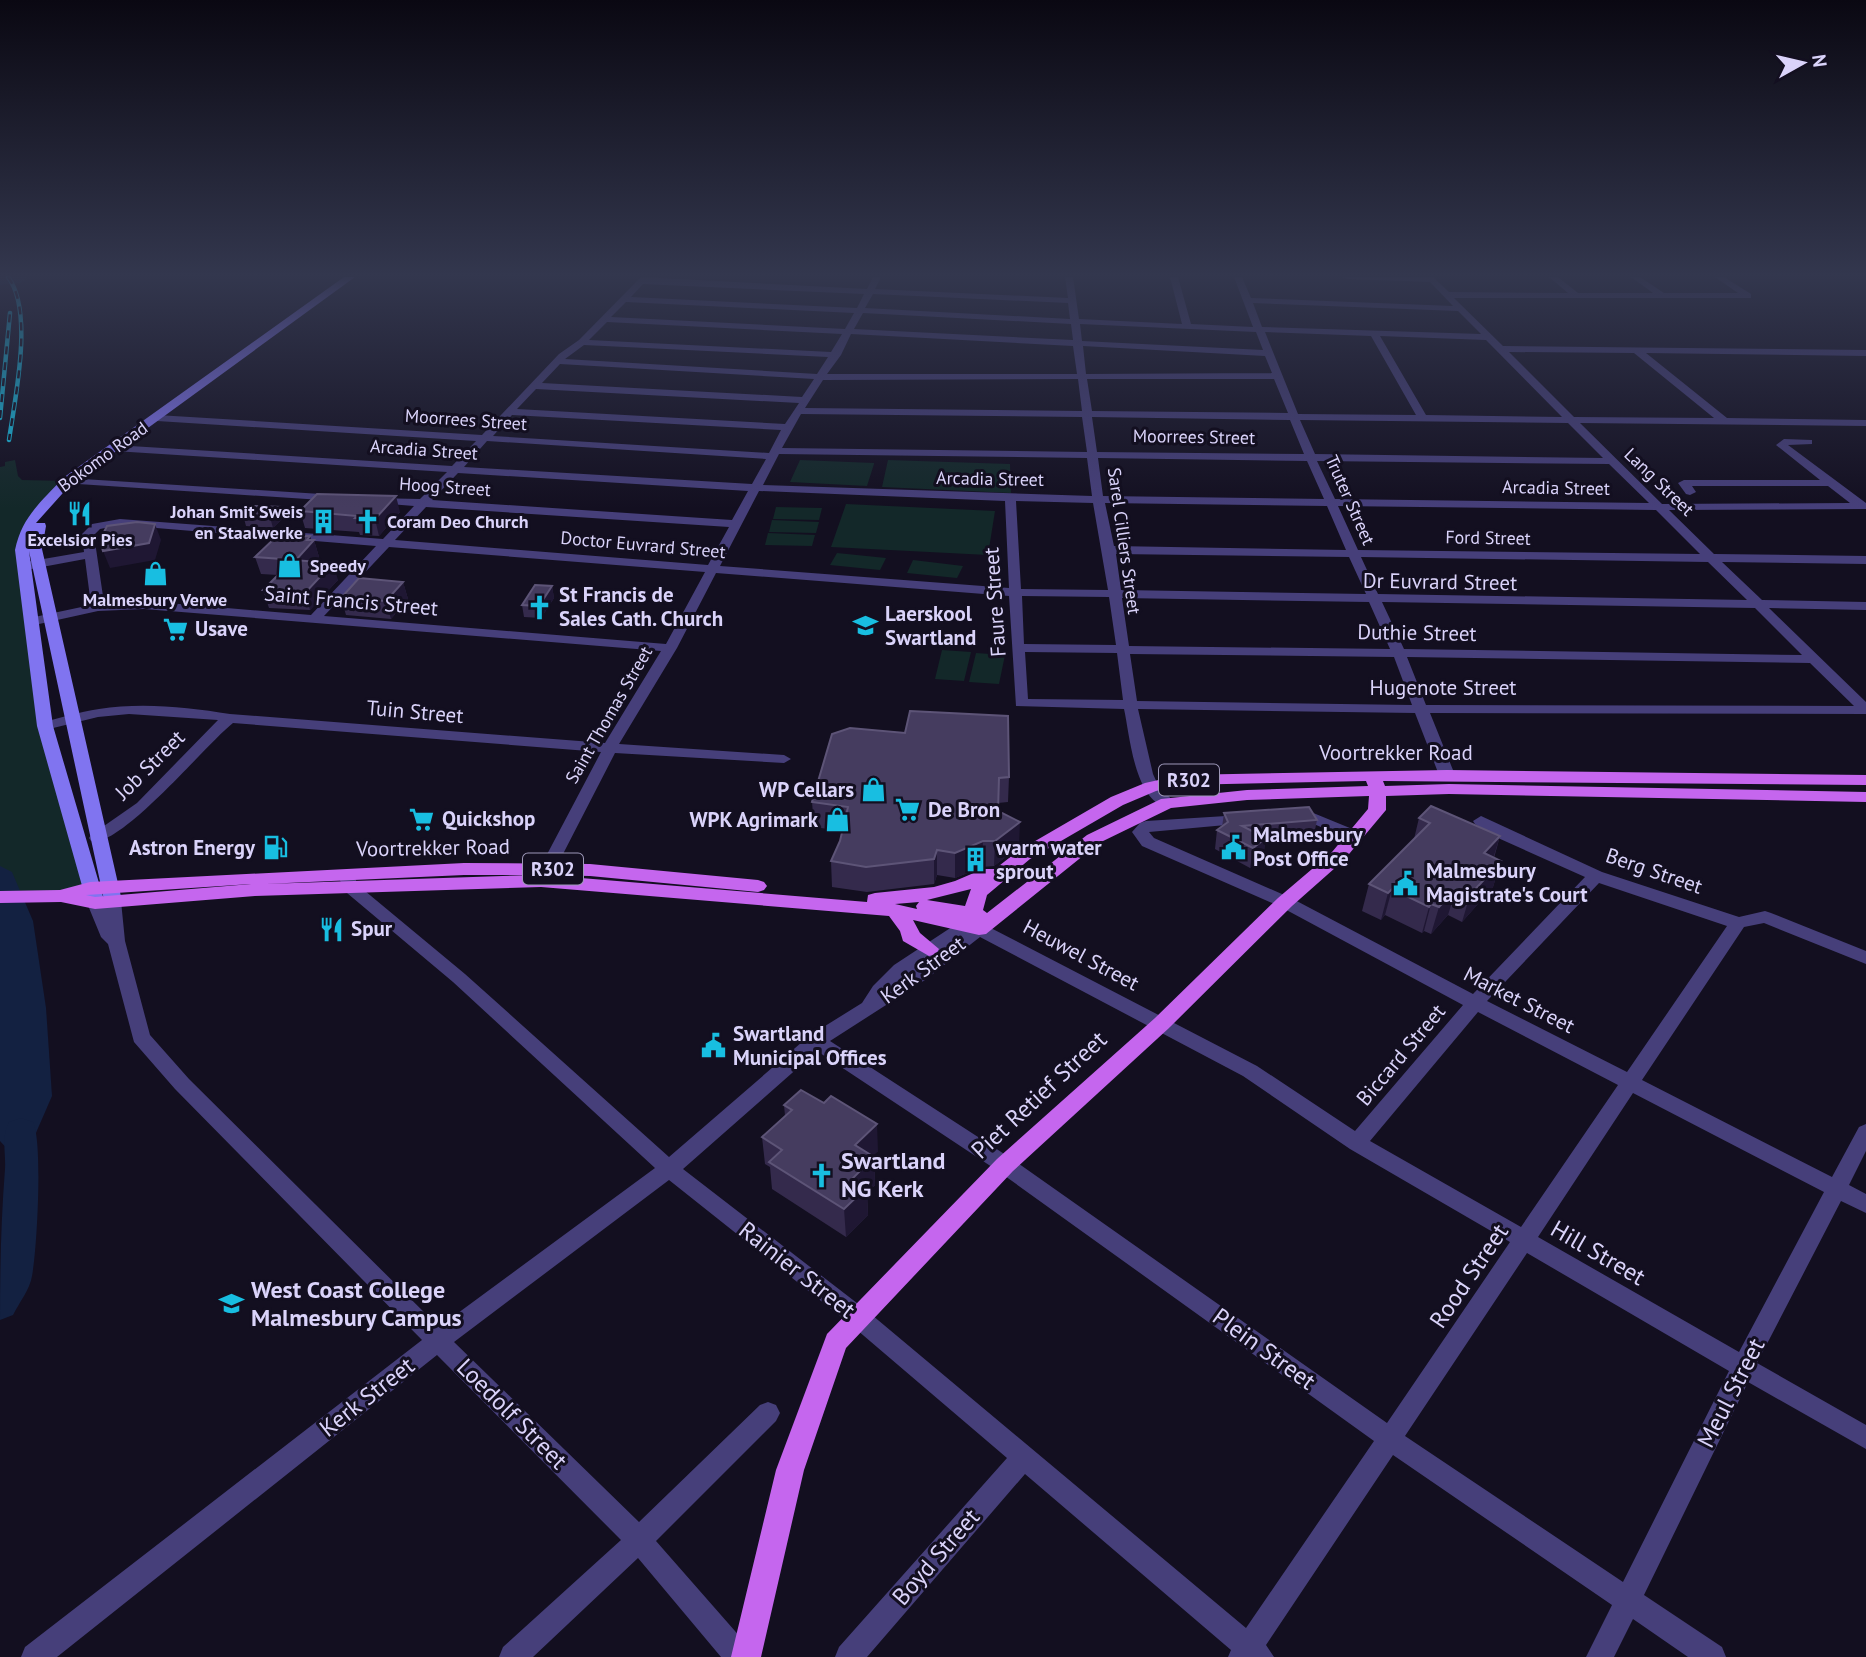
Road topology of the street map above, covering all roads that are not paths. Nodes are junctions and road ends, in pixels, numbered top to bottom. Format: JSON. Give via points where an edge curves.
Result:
{"nodes":[{"id":1,"x":246,"y":354,"type":"edge"},
{"id":2,"x":251,"y":354,"type":"edge"},
{"id":3,"x":567,"y":354,"type":"edge"},
{"id":4,"x":823,"y":354,"type":"edge"},
{"id":5,"x":1080,"y":354,"type":"edge"},
{"id":6,"x":1269,"y":354,"type":"edge"},
{"id":7,"x":1386,"y":354,"type":"edge"},
{"id":8,"x":1506,"y":354,"type":"edge"},
{"id":9,"x":1641,"y":354,"type":"edge"},
{"id":10,"x":836,"y":355,"type":"joint"},
{"id":11,"x":559,"y":361,"type":"junction"},
{"id":12,"x":1082,"y":376,"type":"junction"},
{"id":13,"x":1277,"y":376,"type":"junction"},
{"id":14,"x":821,"y":377,"type":"junction"},
{"id":15,"x":536,"y":386,"type":"junction"},
{"id":16,"x":803,"y":400,"type":"junction"},
{"id":17,"x":798,"y":411,"type":"junction"},
{"id":18,"x":511,"y":412,"type":"junction"},
{"id":19,"x":1088,"y":414,"type":"junction"},
{"id":20,"x":1295,"y":416,"type":"junction"},
{"id":21,"x":161,"y":418,"type":"junction"},
{"id":22,"x":1423,"y":418,"type":"junction"},
{"id":23,"x":1572,"y":419,"type":"junction"},
{"id":24,"x":1724,"y":421,"type":"junction"},
{"id":25,"x":1866,"y":423,"type":"edge"},
{"id":26,"x":788,"y":427,"type":"junction"},
{"id":27,"x":483,"y":439,"type":"junction"},
{"id":28,"x":1808,"y":442,"type":"dead end"},
{"id":29,"x":118,"y":449,"type":"junction"},
{"id":30,"x":774,"y":454,"type":"junction"},
{"id":31,"x":1094,"y":454,"type":"junction"},
{"id":32,"x":1310,"y":456,"type":"junction"},
{"id":33,"x":1612,"y":461,"type":"junction"},
{"id":34,"x":455,"y":470,"type":"junction"},
{"id":35,"x":72,"y":481,"type":"junction"},
{"id":36,"x":1831,"y":483,"type":"junction"},
{"id":37,"x":755,"y":488,"type":"junction"},
{"id":38,"x":1690,"y":492,"type":"dead end"},
{"id":39,"x":1010,"y":498,"type":"junction"},
{"id":40,"x":1098,"y":498,"type":"junction"},
{"id":41,"x":356,"y":499,"type":"edge"},
{"id":42,"x":369,"y":500,"type":"edge"},
{"id":43,"x":1330,"y":501,"type":"junction"},
{"id":44,"x":425,"y":503,"type":"junction"},
{"id":45,"x":1863,"y":505,"type":"edge"},
{"id":46,"x":1660,"y":507,"type":"junction"},
{"id":47,"x":738,"y":524,"type":"junction"},
{"id":48,"x":387,"y":541,"type":"junction"},
{"id":49,"x":1109,"y":550,"type":"junction"},
{"id":50,"x":91,"y":554,"type":"junction"},
{"id":51,"x":1353,"y":554,"type":"junction"},
{"id":52,"x":1712,"y":557,"type":"junction"},
{"id":53,"x":1866,"y":560,"type":"edge"},
{"id":54,"x":39,"y":564,"type":"junction"},
{"id":55,"x":24,"y":567,"type":"junction"},
{"id":56,"x":712,"y":568,"type":"junction"},
{"id":57,"x":1014,"y":593,"type":"junction"},
{"id":58,"x":1114,"y":596,"type":"junction"},
{"id":59,"x":1375,"y":600,"type":"junction"},
{"id":60,"x":1760,"y":606,"type":"junction"},
{"id":61,"x":1866,"y":606,"type":"edge"},
{"id":62,"x":98,"y":607,"type":"junction"},
{"id":63,"x":50,"y":618,"type":"junction"},
{"id":64,"x":314,"y":620,"type":"junction"},
{"id":65,"x":30,"y":622,"type":"junction"},
{"id":66,"x":670,"y":648,"type":"junction"},
{"id":67,"x":1019,"y":648,"type":"junction"},
{"id":68,"x":1123,"y":649,"type":"junction"},
{"id":69,"x":1399,"y":654,"type":"junction"},
{"id":70,"x":1814,"y":659,"type":"junction"},
{"id":71,"x":1021,"y":704,"type":"joint"},
{"id":72,"x":1131,"y":707,"type":"junction"},
{"id":73,"x":1420,"y":709,"type":"junction"},
{"id":74,"x":1866,"y":710,"type":"edge"},
{"id":75,"x":200,"y":713,"type":"junction"},
{"id":76,"x":230,"y":718,"type":"junction"},
{"id":77,"x":72,"y":719,"type":"junction"},
{"id":78,"x":45,"y":726,"type":"junction"},
{"id":79,"x":211,"y":733,"type":"junction"},
{"id":80,"x":610,"y":748,"type":"junction"},
{"id":81,"x":785,"y":759,"type":"dead end"},
{"id":82,"x":1447,"y":775,"type":"junction"},
{"id":83,"x":1866,"y":780,"type":"edge"},
{"id":84,"x":1375,"y":784,"type":"junction"},
{"id":85,"x":1151,"y":787,"type":"junction"},
{"id":86,"x":1866,"y":797,"type":"edge"},
{"id":87,"x":1167,"y":803,"type":"junction"},
{"id":88,"x":1281,"y":817,"type":"edge"},
{"id":89,"x":1257,"y":819,"type":"edge"},
{"id":90,"x":1481,"y":821,"type":"dead end"},
{"id":91,"x":1356,"y":836,"type":"junction"},
{"id":92,"x":97,"y":838,"type":"junction"},
{"id":93,"x":1024,"y":855,"type":"junction"},
{"id":94,"x":544,"y":875,"type":"junction"},
{"id":95,"x":1596,"y":876,"type":"junction"},
{"id":96,"x":349,"y":881,"type":"junction"},
{"id":97,"x":102,"y":895,"type":"junction"},
{"id":98,"x":0,"y":897,"type":"edge"},
{"id":99,"x":875,"y":899,"type":"junction"},
{"id":100,"x":1285,"y":902,"type":"junction"},
{"id":101,"x":895,"y":910,"type":"junction"},
{"id":102,"x":976,"y":922,"type":"junction"},
{"id":103,"x":1738,"y":923,"type":"junction"},
{"id":104,"x":929,"y":949,"type":"junction"},
{"id":105,"x":1866,"y":958,"type":"edge"},
{"id":106,"x":1475,"y":1003,"type":"junction"},
{"id":107,"x":867,"y":1011,"type":"junction"},
{"id":108,"x":1163,"y":1023,"type":"junction"},
{"id":109,"x":816,"y":1041,"type":"junction"},
{"id":110,"x":1630,"y":1083,"type":"junction"},
{"id":111,"x":1866,"y":1132,"type":"edge"},
{"id":112,"x":1357,"y":1143,"type":"junction"},
{"id":113,"x":1005,"y":1165,"type":"junction"},
{"id":114,"x":669,"y":1169,"type":"junction"},
{"id":115,"x":1837,"y":1189,"type":"junction"},
{"id":116,"x":1866,"y":1204,"type":"edge"},
{"id":117,"x":1524,"y":1241,"type":"junction"},
{"id":118,"x":858,"y":1317,"type":"junction"},
{"id":119,"x":438,"y":1341,"type":"junction"},
{"id":120,"x":1743,"y":1367,"type":"junction"},
{"id":121,"x":768,"y":1413,"type":"dead end"},
{"id":122,"x":1866,"y":1438,"type":"edge"},
{"id":123,"x":1390,"y":1439,"type":"junction"},
{"id":124,"x":1024,"y":1457,"type":"junction"},
{"id":125,"x":639,"y":1540,"type":"junction"},
{"id":126,"x":1629,"y":1599,"type":"junction"},
{"id":127,"x":1250,"y":1654,"type":"edge"},
{"id":128,"x":35,"y":1657,"type":"edge"},
{"id":129,"x":513,"y":1657,"type":"edge"},
{"id":130,"x":739,"y":1657,"type":"edge"},
{"id":131,"x":746,"y":1657,"type":"edge"},
{"id":132,"x":849,"y":1657,"type":"edge"},
{"id":133,"x":1600,"y":1657,"type":"edge"},
{"id":134,"x":1712,"y":1657,"type":"edge"}],
"edges":[{"from":1,"to":21,"type":"main road","name":"Bokomo Road"},
{"from":2,"to":21,"type":"main road","name":"Bokomo Road"},
{"from":3,"to":11,"type":"street"},
{"from":4,"to":10,"type":"street"},
{"from":5,"to":12,"type":"street","name":"Sarel Cilliers Street"},
{"from":6,"to":13,"type":"street","name":"Truter Street"},
{"from":7,"to":22,"type":"street"},
{"from":8,"to":23,"type":"street","name":"Lang Street"},
{"from":9,"to":24,"type":"street"},
{"from":10,"to":14,"type":"street","name":"Saint Thomas Street"},
{"from":11,"to":14,"type":"street"},
{"from":11,"to":15,"type":"street"},
{"from":12,"to":13,"type":"street"},
{"from":12,"to":14,"type":"street"},
{"from":12,"to":19,"type":"street","name":"Sarel Cilliers Street"},
{"from":13,"to":20,"type":"street","name":"Truter Street"},
{"from":14,"to":16,"type":"street","name":"Saint Thomas Street"},
{"from":15,"to":16,"type":"street"},
{"from":15,"to":18,"type":"street"},
{"from":16,"to":17,"type":"street","name":"Saint Thomas Street"},
{"from":17,"to":19,"type":"street"},
{"from":17,"to":26,"type":"street","name":"Saint Thomas Street"},
{"from":18,"to":26,"type":"street"},
{"from":18,"to":27,"type":"street"},
{"from":19,"to":20,"type":"street"},
{"from":19,"to":31,"type":"street","name":"Sarel Cilliers Street"},
{"from":20,"to":22,"type":"street"},
{"from":20,"to":32,"type":"street","name":"Truter Street"},
{"from":21,"to":27,"type":"street","name":"Moorrees Street"},
{"from":21,"to":29,"type":"main road","name":"Bokomo Road"},
{"from":22,"to":23,"type":"street"},
{"from":23,"to":24,"type":"street"},
{"from":23,"to":33,"type":"street","name":"Lang Street"},
{"from":24,"to":25,"type":"street"},
{"from":26,"to":30,"type":"street","name":"Saint Thomas Street"},
{"from":27,"to":30,"type":"street","name":"Moorrees Street"},
{"from":27,"to":34,"type":"street"},
{"from":28,"to":36,"type":"street","via":[[1781,445]]},
{"from":29,"to":34,"type":"street","name":"Arcadia Street"},
{"from":29,"to":35,"type":"main road","name":"Bokomo Road"},
{"from":30,"to":31,"type":"street","name":"Moorrees Street"},
{"from":30,"to":37,"type":"street","name":"Saint Thomas Street"},
{"from":31,"to":32,"type":"street","name":"Moorrees Street"},
{"from":31,"to":40,"type":"street","name":"Sarel Cilliers Street"},
{"from":32,"to":33,"type":"street","name":"Moorrees Street"},
{"from":32,"to":43,"type":"street","name":"Truter Street"},
{"from":33,"to":46,"type":"street","name":"Lang Street"},
{"from":34,"to":37,"type":"street","name":"Arcadia Street"},
{"from":34,"to":44,"type":"street"},
{"from":35,"to":41,"type":"street"},
{"from":35,"to":54,"type":"main road","name":"Bokomo Road","via":[[39,526],[35,549]]},
{"from":35,"to":55,"type":"main road","name":"Bokomo Road","via":[[44,503],[26,529]]},
{"from":36,"to":38,"type":"street","via":[[1684,483]]},
{"from":36,"to":45,"type":"street"},
{"from":37,"to":39,"type":"street","name":"Arcadia Street"},
{"from":37,"to":47,"type":"street","name":"Saint Thomas Street"},
{"from":39,"to":40,"type":"street","name":"Arcadia Street"},
{"from":39,"to":57,"type":"street","name":"Faure Street"},
{"from":40,"to":43,"type":"street","name":"Arcadia Street"},
{"from":40,"to":49,"type":"street","name":"Sarel Cilliers Street"},
{"from":42,"to":44,"type":"street","name":"Hoog Street"},
{"from":43,"to":46,"type":"street","name":"Arcadia Street"},
{"from":43,"to":51,"type":"street","name":"Truter Street"},
{"from":44,"to":47,"type":"street","name":"Hoog Street"},
{"from":44,"to":48,"type":"street"},
{"from":45,"to":46,"type":"street","name":"Arcadia Street"},
{"from":46,"to":52,"type":"street","name":"Lang Street"},
{"from":47,"to":56,"type":"street","name":"Saint Thomas Street"},
{"from":48,"to":50,"type":"street","name":"Doctor Euvrard Street","via":[[102,524],[88,534]]},
{"from":48,"to":56,"type":"street","name":"Doctor Euvrard Street"},
{"from":48,"to":64,"type":"street"},
{"from":49,"to":51,"type":"street","name":"Ford Street"},
{"from":49,"to":58,"type":"street","name":"Sarel Cilliers Street"},
{"from":50,"to":54,"type":"street"},
{"from":50,"to":62,"type":"street"},
{"from":51,"to":52,"type":"street","name":"Ford Street"},
{"from":51,"to":59,"type":"street","name":"Truter Street"},
{"from":52,"to":53,"type":"street","name":"Ford Street"},
{"from":52,"to":60,"type":"street","name":"Lang Street"},
{"from":54,"to":55,"type":"street"},
{"from":54,"to":63,"type":"main road","name":"Bokomo Road"},
{"from":55,"to":65,"type":"main road","name":"Bokomo Road"},
{"from":56,"to":57,"type":"street","name":"Doctor Euvrard Street"},
{"from":56,"to":66,"type":"street","name":"Saint Thomas Street"},
{"from":57,"to":58,"type":"street","name":"Dr Euvrard Street"},
{"from":57,"to":67,"type":"street","name":"Faure Street"},
{"from":58,"to":59,"type":"street","name":"Dr Euvrard Street"},
{"from":58,"to":68,"type":"street","name":"Sarel Cilliers Street"},
{"from":59,"to":60,"type":"street","name":"Dr Euvrard Street"},
{"from":59,"to":69,"type":"street","name":"Truter Street"},
{"from":60,"to":61,"type":"street","name":"Dr Euvrard Street"},
{"from":60,"to":70,"type":"street","name":"Lang Street"},
{"from":62,"to":63,"type":"street","name":"Saint Francis Street"},
{"from":62,"to":64,"type":"street","name":"Saint Francis Street","via":[[144,605]]},
{"from":63,"to":65,"type":"street","name":"Saint Francis Street"},
{"from":63,"to":77,"type":"main road","name":"Bokomo Road"},
{"from":64,"to":66,"type":"street","name":"Saint Francis Street"},
{"from":65,"to":78,"type":"main road","name":"Bokomo Road"},
{"from":66,"to":80,"type":"street","name":"Saint Thomas Street"},
{"from":67,"to":68,"type":"street","name":"Duthie Street"},
{"from":67,"to":71,"type":"street","name":"Faure Street"},
{"from":68,"to":69,"type":"street","name":"Duthie Street"},
{"from":68,"to":72,"type":"street","name":"Sarel Cilliers Street"},
{"from":69,"to":70,"type":"street","name":"Duthie Street"},
{"from":69,"to":73,"type":"street","name":"Truter Street"},
{"from":70,"to":74,"type":"street","name":"Lang Street"},
{"from":71,"to":72,"type":"street","name":"Hugenote Street"},
{"from":72,"to":73,"type":"street","name":"Hugenote Street"},
{"from":72,"to":85,"type":"street","name":"Sarel Cilliers Street"},
{"from":73,"to":74,"type":"street","name":"Hugenote Street"},
{"from":73,"to":82,"type":"street","name":"Truter Street"},
{"from":75,"to":76,"type":"street","name":"Tuin Street"},
{"from":75,"to":77,"type":"street","name":"Tuin Street","via":[[129,710]]},
{"from":75,"to":79,"type":"street","via":[[210,720]]},
{"from":76,"to":79,"type":"street","name":"Job Street"},
{"from":76,"to":80,"type":"street","name":"Tuin Street"},
{"from":77,"to":78,"type":"street","name":"Tuin Street"},
{"from":77,"to":92,"type":"main road","name":"Bokomo Road"},
{"from":78,"to":97,"type":"main road","name":"Bokomo Road"},
{"from":79,"to":92,"type":"street","name":"Job Street","via":[[142,806]]},
{"from":80,"to":81,"type":"street","name":"Tuin Street"},
{"from":80,"to":94,"type":"street","name":"Saint Thomas Street"},
{"from":82,"to":83,"type":"main road","name":"Voortrekker Road"},
{"from":82,"to":84,"type":"main road","name":"Voortrekker Road"},
{"from":84,"to":85,"type":"main road","name":"Voortrekker Road","number":"R302","via":[[1213,778]]},
{"from":84,"to":86,"type":"main road","name":"Voortrekker Road"},
{"from":84,"to":87,"type":"main road","name":"Voortrekker Road","number":"R302"},
{"from":84,"to":91,"type":"main road","name":"Piet Retief Street","via":[[1377,810]]},
{"from":85,"to":87,"type":"street","name":"Sarel Cilliers Street"},
{"from":85,"to":93,"type":"main road","name":"Voortrekker Road","number":"R302","via":[[1100,809]]},
{"from":87,"to":102,"type":"main road","name":"Voortrekker Road","number":"R302","via":[[1093,839]]},
{"from":88,"to":91,"type":"street","via":[[1306,815]]},
{"from":89,"to":100,"type":"street","name":"Market Street","via":[[1146,826],[1140,832],[1148,842]]},
{"from":90,"to":95,"type":"street","name":"Berg Street"},
{"from":91,"to":100,"type":"main road","name":"Piet Retief Street"},
{"from":92,"to":97,"type":"main road","name":"Bokomo Road"},
{"from":93,"to":99,"type":"main road","via":[[957,889]]},
{"from":93,"to":102,"type":"main road","name":"Voortrekker Road","number":"R302","via":[[978,892]]},
{"from":94,"to":96,"type":"main road","name":"Voortrekker Road","number":"R302","via":[[460,882]]},
{"from":94,"to":99,"type":"main road","name":"Voortrekker Road","number":"R302","via":[[603,871]]},
{"from":94,"to":101,"type":"main road","name":"Voortrekker Road","number":"R302"},
{"from":95,"to":103,"type":"street","name":"Berg Street"},
{"from":95,"to":106,"type":"street","name":"Biccard Street"},
{"from":96,"to":97,"type":"main road","name":"Voortrekker Road","number":"R302","via":[[255,890]]},
{"from":96,"to":114,"type":"street","name":"Rainier Street"},
{"from":97,"to":98,"type":"main road","name":"Voortrekker Road","number":"R302"},
{"from":97,"to":119,"type":"street","name":"Loedolf Street","via":[[141,1037],[182,1084]]},
{"from":99,"to":102,"type":"main road","name":"Voortrekker Road","number":"R302"},
{"from":100,"to":106,"type":"street","name":"Market Street"},
{"from":100,"to":108,"type":"main road","name":"Piet Retief Street"},
{"from":101,"to":102,"type":"main road","name":"Voortrekker Road","number":"R302"},
{"from":101,"to":104,"type":"main road","via":[[910,936]]},
{"from":102,"to":104,"type":"street","name":"Kerk Street"},
{"from":102,"to":107,"type":"street","name":"Kerk Street","via":[[919,976]]},
{"from":102,"to":108,"type":"street","name":"Heuwel Street"},
{"from":103,"to":105,"type":"street","via":[[1765,917]]},
{"from":103,"to":110,"type":"street","name":"Rood Street"},
{"from":104,"to":107,"type":"street","name":"Kerk Street","via":[[879,989]]},
{"from":106,"to":110,"type":"street","name":"Market Street"},
{"from":106,"to":112,"type":"street","name":"Biccard Street"},
{"from":107,"to":109,"type":"street","name":"Kerk Street"},
{"from":108,"to":112,"type":"street","name":"Hill Street","via":[[1250,1071]]},
{"from":108,"to":113,"type":"main road","name":"Piet Retief Street"},
{"from":109,"to":113,"type":"street","name":"Plein Street"},
{"from":109,"to":114,"type":"street","name":"Kerk Street"},
{"from":110,"to":115,"type":"street","name":"Market Street"},
{"from":110,"to":117,"type":"street","name":"Rood Street"},
{"from":111,"to":115,"type":"street","name":"Meul Street"},
{"from":112,"to":117,"type":"street","name":"Hill Street"},
{"from":113,"to":118,"type":"main road","name":"Piet Retief Street"},
{"from":113,"to":123,"type":"street","name":"Plein Street"},
{"from":114,"to":118,"type":"street","name":"Rainier Street"},
{"from":114,"to":119,"type":"street","name":"Kerk Street"},
{"from":115,"to":116,"type":"street","name":"Market Street"},
{"from":115,"to":120,"type":"street","name":"Meul Street"},
{"from":117,"to":120,"type":"street","name":"Hill Street"},
{"from":117,"to":123,"type":"street","name":"Rood Street"},
{"from":118,"to":124,"type":"street","name":"Rainier Street"},
{"from":118,"to":131,"type":"main road","name":"Piet Retief Street","via":[[836,1342],[790,1470]]},
{"from":119,"to":125,"type":"street","name":"Loedolf Street"},
{"from":119,"to":128,"type":"street","name":"Kerk Street"},
{"from":120,"to":122,"type":"street","name":"Hill Street"},
{"from":120,"to":126,"type":"street","name":"Meul Street"},
{"from":121,"to":125,"type":"street"},
{"from":123,"to":126,"type":"street","name":"Plein Street"},
{"from":123,"to":127,"type":"street","name":"Rood Street"},
{"from":124,"to":127,"type":"street","name":"Rainier Street"},
{"from":124,"to":132,"type":"street","name":"Boyd Street"},
{"from":125,"to":129,"type":"street"},
{"from":125,"to":130,"type":"street","name":"Loedolf Street"},
{"from":126,"to":133,"type":"street","name":"Meul Street"},
{"from":126,"to":134,"type":"street","name":"Plein Street"}]}
